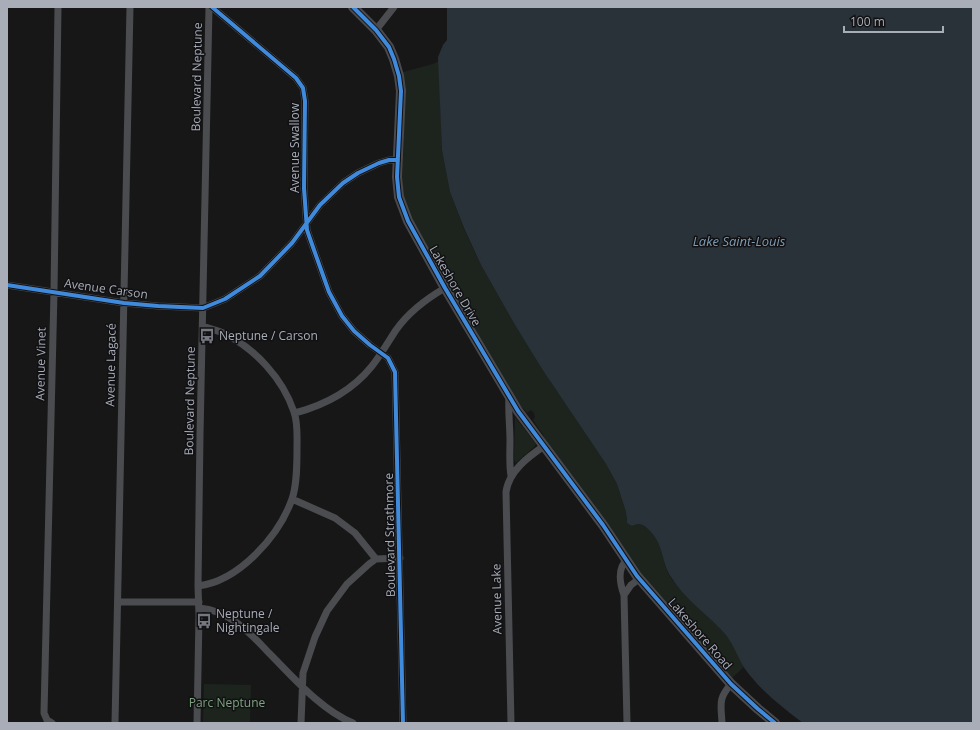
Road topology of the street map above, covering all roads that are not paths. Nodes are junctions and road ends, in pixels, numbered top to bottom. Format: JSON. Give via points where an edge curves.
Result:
{"nodes":[{"id":1,"x":58,"y":7,"type":"edge"},
{"id":2,"x":130,"y":7,"type":"edge"},
{"id":3,"x":210,"y":7,"type":"edge"},
{"id":4,"x":353,"y":7,"type":"edge"},
{"id":5,"x":394,"y":7,"type":"edge"},
{"id":6,"x":376,"y":30,"type":"junction"},
{"id":7,"x":398,"y":160,"type":"junction"},
{"id":8,"x":307,"y":223,"type":"junction"},
{"id":9,"x":7,"y":285,"type":"edge"},
{"id":10,"x":445,"y":288,"type":"junction"},
{"id":11,"x":54,"y":292,"type":"junction"},
{"id":12,"x":124,"y":303,"type":"junction"},
{"id":13,"x":203,"y":308,"type":"junction"},
{"id":14,"x":203,"y":326,"type":"junction"},
{"id":15,"x":381,"y":354,"type":"junction"},
{"id":16,"x":509,"y":397,"type":"junction"},
{"id":17,"x":295,"y":413,"type":"junction"},
{"id":18,"x":544,"y":446,"type":"junction"},
{"id":19,"x":511,"y":476,"type":"junction"},
{"id":20,"x":292,"y":499,"type":"junction"},
{"id":21,"x":400,"y":558,"type":"junction"},
{"id":22,"x":376,"y":559,"type":"junction"},
{"id":23,"x":627,"y":560,"type":"junction"},
{"id":24,"x":639,"y":579,"type":"junction"},
{"id":25,"x":198,"y":586,"type":"junction"},
{"id":26,"x":624,"y":595,"type":"junction"},
{"id":27,"x":118,"y":602,"type":"junction"},
{"id":28,"x":199,"y":604,"type":"junction"},
{"id":29,"x":731,"y":684,"type":"junction"},
{"id":30,"x":302,"y":685,"type":"junction"},
{"id":31,"x":49,"y":722,"type":"edge"},
{"id":32,"x":115,"y":723,"type":"edge"},
{"id":33,"x":197,"y":723,"type":"edge"},
{"id":34,"x":301,"y":723,"type":"edge"},
{"id":35,"x":353,"y":723,"type":"edge"},
{"id":36,"x":403,"y":723,"type":"edge"},
{"id":37,"x":511,"y":723,"type":"edge"},
{"id":38,"x":627,"y":723,"type":"edge"},
{"id":39,"x":722,"y":723,"type":"edge"},
{"id":40,"x":775,"y":723,"type":"edge"}],
"edges":[{"from":1,"to":11,"type":"street","name":"Avenue Vinet"},
{"from":2,"to":12,"type":"street","name":"Avenue Lagacé"},
{"from":3,"to":8,"type":"street","name":"Avenue Swallow","via":[[296,78],[303,88]]},
{"from":3,"to":13,"type":"street","name":"Boulevard Neptune"},
{"from":4,"to":6,"type":"street","name":"Lakeshore Drive"},
{"from":5,"to":6,"type":"street"},
{"from":6,"to":7,"type":"street","name":"Lakeshore Drive","via":[[389,47],[399,76],[401,91]]},
{"from":7,"to":8,"type":"street","via":[[385,160],[351,177],[320,205]]},
{"from":7,"to":10,"type":"street","name":"Lakeshore Drive","via":[[399,197],[403,210]]},
{"from":8,"to":13,"type":"street","via":[[292,243],[260,276],[224,299]]},
{"from":8,"to":15,"type":"street","name":"Avenue Swallow","via":[[307,230],[334,303],[354,331]]},
{"from":9,"to":11,"type":"street","name":"Avenue Carson"},
{"from":10,"to":15,"type":"street","via":[[409,315]]},
{"from":10,"to":16,"type":"street","name":"Lakeshore Drive"},
{"from":11,"to":12,"type":"street","name":"Avenue Carson"},
{"from":11,"to":31,"type":"street","name":"Avenue Vinet","via":[[44,713]]},
{"from":12,"to":13,"type":"street","name":"Avenue Carson"},
{"from":12,"to":27,"type":"street","name":"Avenue Lagacé"},
{"from":13,"to":14,"type":"street","name":"Boulevard Neptune"},
{"from":14,"to":17,"type":"street","via":[[223,333],[245,347],[271,370]]},
{"from":14,"to":25,"type":"street","name":"Boulevard Neptune"},
{"from":15,"to":17,"type":"street","via":[[367,372],[340,395]]},
{"from":15,"to":21,"type":"street","name":"Boulevard Strathmore","via":[[391,361],[396,375]]},
{"from":16,"to":18,"type":"street","name":"Lakeshore Drive"},
{"from":16,"to":19,"type":"street","name":"Avenue Lake"},
{"from":17,"to":20,"type":"street","via":[[297,441]]},
{"from":18,"to":19,"type":"street","name":"Avenue Lake"},
{"from":18,"to":23,"type":"street","name":"Lakeshore Drive"},
{"from":19,"to":37,"type":"street","name":"Avenue Lake","via":[[506,492],[506,515]]},
{"from":20,"to":22,"type":"street","via":[[335,518],[355,533]]},
{"from":20,"to":25,"type":"street","via":[[268,541],[256,554],[238,569],[213,583]]},
{"from":21,"to":22,"type":"street"},
{"from":21,"to":36,"type":"street","name":"Boulevard Strathmore"},
{"from":22,"to":30,"type":"street","via":[[347,584],[327,611],[310,650]]},
{"from":23,"to":24,"type":"street","name":"Lakeshore Road"},
{"from":23,"to":26,"type":"street","via":[[621,569],[621,587]]},
{"from":24,"to":26,"type":"street"},
{"from":24,"to":29,"type":"street","name":"Lakeshore Road"},
{"from":25,"to":28,"type":"street","name":"Boulevard Neptune"},
{"from":26,"to":38,"type":"street"},
{"from":27,"to":28,"type":"street"},
{"from":27,"to":32,"type":"street","name":"Avenue Lagacé"},
{"from":28,"to":30,"type":"street","via":[[234,620]]},
{"from":28,"to":33,"type":"street","name":"Boulevard Neptune"},
{"from":29,"to":39,"type":"street","via":[[722,696]]},
{"from":29,"to":40,"type":"street","name":"Lakeshore Road"},
{"from":30,"to":34,"type":"street"},
{"from":30,"to":35,"type":"street","via":[[340,717]]}]}
